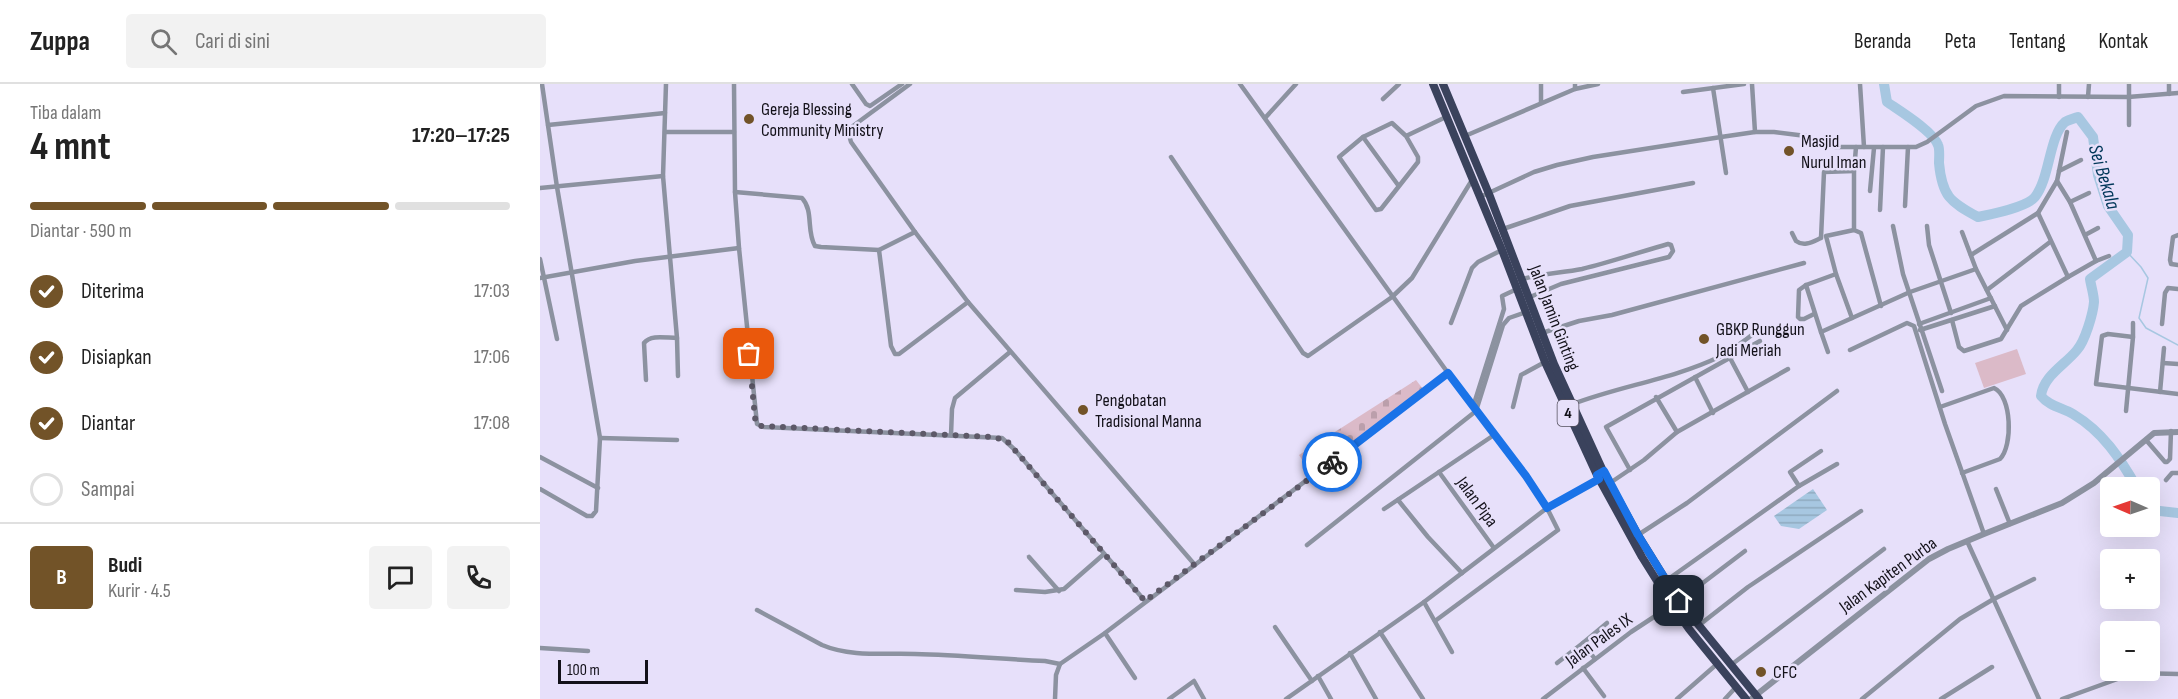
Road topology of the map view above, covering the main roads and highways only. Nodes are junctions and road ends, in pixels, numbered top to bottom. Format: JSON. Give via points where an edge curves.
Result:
{"nodes":[{"id":1,"x":1433,"y":84,"type":"edge"},
{"id":2,"x":1443,"y":84,"type":"edge"},
{"id":3,"x":1600,"y":475,"type":"junction"},
{"id":4,"x":1676,"y":603,"type":"junction"},
{"id":5,"x":1755,"y":698,"type":"edge"},
{"id":6,"x":1746,"y":699,"type":"edge"}],
"edges":[{"from":1,"to":3,"type":"highway","name":"Jalan Jamin Ginting","number":"4","via":[[1545,362]]},
{"from":2,"to":3,"type":"highway","name":"Jalan Jamin Ginting","number":"4"},
{"from":3,"to":4,"type":"highway","name":"Jalan Jamin Ginting","number":"4","via":[[1642,557]]},
{"from":3,"to":4,"type":"highway","name":"Jalan Jamin Ginting","number":"4","via":[[1610,483]]},
{"from":4,"to":5,"type":"highway","name":"Jalan Jamin Ginting","number":"4"},
{"from":4,"to":6,"type":"highway","name":"Jalan Jamin Ginting","number":"4"}]}
